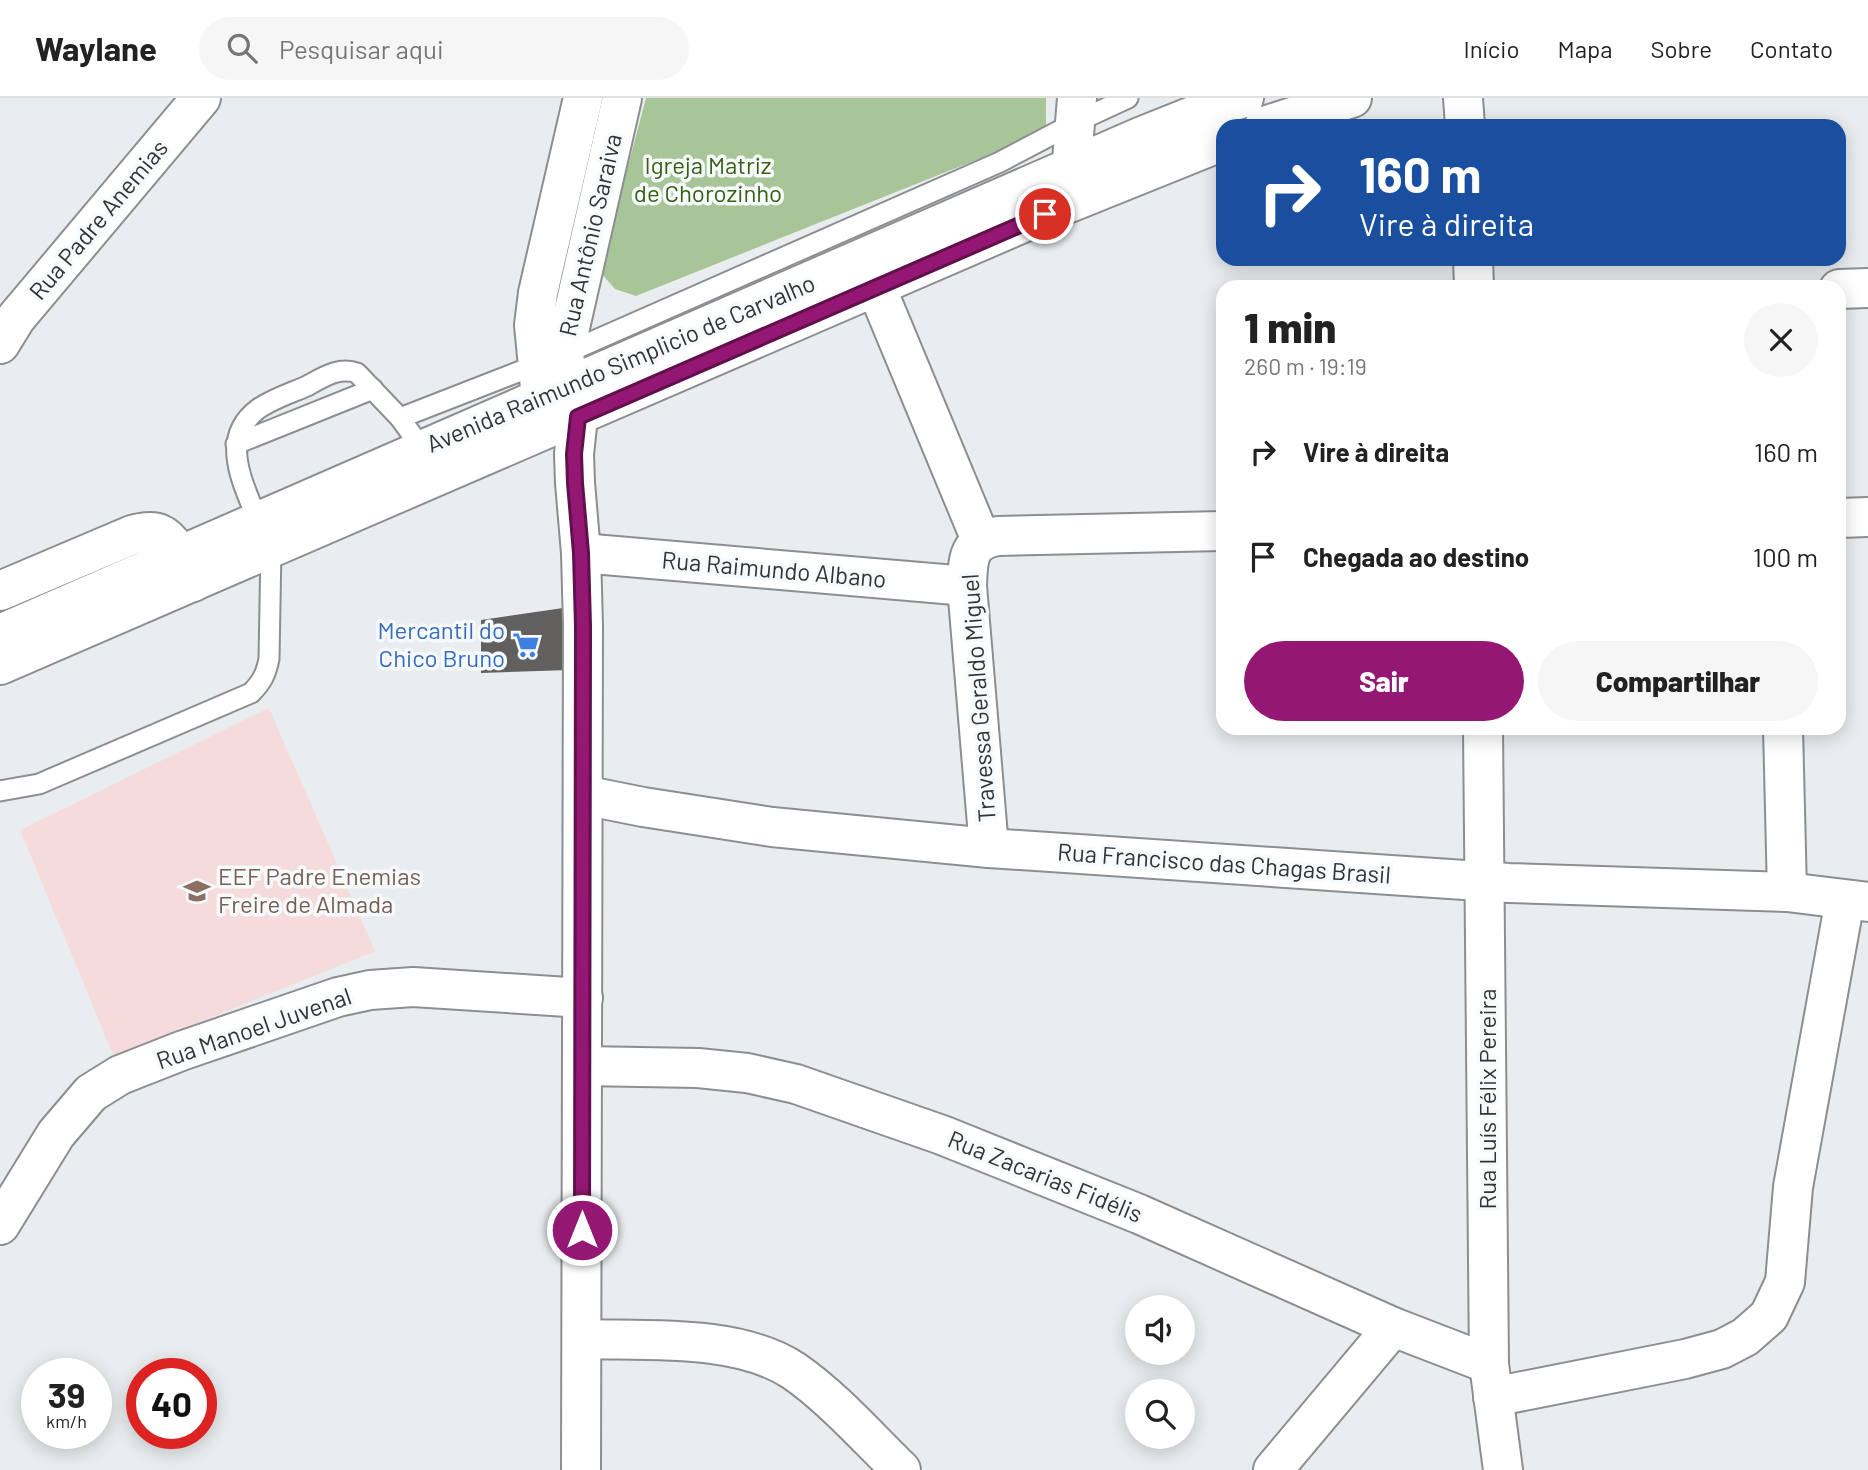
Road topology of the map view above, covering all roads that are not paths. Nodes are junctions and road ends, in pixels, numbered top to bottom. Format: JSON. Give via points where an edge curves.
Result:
{"nodes":[{"id":1,"x":201,"y":98,"type":"edge"},
{"id":2,"x":583,"y":98,"type":"edge"},
{"id":3,"x":622,"y":98,"type":"edge"},
{"id":4,"x":1128,"y":98,"type":"edge"},
{"id":5,"x":1244,"y":98,"type":"edge"},
{"id":6,"x":1352,"y":98,"type":"edge"},
{"id":7,"x":1463,"y":98,"type":"edge"},
{"id":8,"x":1076,"y":110,"type":"edge"},
{"id":9,"x":1286,"y":119,"type":"edge"},
{"id":10,"x":1464,"y":119,"type":"edge"},
{"id":11,"x":1216,"y":143,"type":"edge"},
{"id":12,"x":1000,"y":162,"type":"junction"},
{"id":13,"x":1070,"y":186,"type":"junction"},
{"id":14,"x":876,"y":287,"type":"junction"},
{"id":15,"x":1868,"y":288,"type":"edge"},
{"id":16,"x":1846,"y":289,"type":"edge"},
{"id":17,"x":5,"y":323,"type":"edge"},
{"id":18,"x":373,"y":389,"type":"junction"},
{"id":19,"x":559,"y":400,"type":"junction"},
{"id":20,"x":400,"y":418,"type":"junction"},
{"id":21,"x":236,"y":444,"type":"junction"},
{"id":22,"x":423,"y":450,"type":"junction"},
{"id":23,"x":1868,"y":517,"type":"edge"},
{"id":24,"x":1846,"y":518,"type":"edge"},
{"id":25,"x":1216,"y":531,"type":"edge"},
{"id":26,"x":265,"y":535,"type":"junction"},
{"id":27,"x":977,"y":544,"type":"junction"},
{"id":28,"x":581,"y":553,"type":"junction"},
{"id":29,"x":186,"y":569,"type":"junction"},
{"id":30,"x":967,"y":586,"type":"junction"},
{"id":31,"x":0,"y":591,"type":"edge"},
{"id":32,"x":0,"y":634,"type":"edge"},
{"id":33,"x":0,"y":665,"type":"edge"},
{"id":34,"x":1483,"y":735,"type":"edge"},
{"id":35,"x":1783,"y":735,"type":"edge"},
{"id":36,"x":0,"y":791,"type":"edge"},
{"id":37,"x":583,"y":795,"type":"junction"},
{"id":38,"x":989,"y":848,"type":"junction"},
{"id":39,"x":1486,"y":881,"type":"junction"},
{"id":40,"x":1787,"y":892,"type":"junction"},
{"id":41,"x":1856,"y":901,"type":"edge"},
{"id":42,"x":583,"y":998,"type":"junction"},
{"id":43,"x":582,"y":1066,"type":"junction"},
{"id":44,"x":0,"y":1225,"type":"edge"},
{"id":45,"x":1393,"y":1327,"type":"junction"},
{"id":46,"x":583,"y":1339,"type":"junction"},
{"id":47,"x":1491,"y":1380,"type":"junction"},
{"id":48,"x":581,"y":1470,"type":"edge"},
{"id":49,"x":901,"y":1470,"type":"edge"},
{"id":50,"x":1273,"y":1470,"type":"edge"},
{"id":51,"x":1503,"y":1470,"type":"edge"}],
"edges":[{"from":1,"to":17,"type":"street","name":"Rua Padre Anemias"},
{"from":2,"to":19,"type":"street","name":"Rua Antônio Saraiva","via":[[534,325]]},
{"from":3,"to":19,"type":"street","name":"Rua Antônio Saraiva"},
{"from":4,"to":8,"type":"lane"},
{"from":5,"to":13,"type":"street","name":"Avenida Raimundo Simplicio de Carvalho","via":[[1140,137]]},
{"from":6,"to":9,"type":"street"},
{"from":7,"to":10,"type":"street"},
{"from":8,"to":12,"type":"lane"},
{"from":8,"to":13,"type":"street"},
{"from":11,"to":13,"type":"street","name":"Avenida Raimundo Simplicio de Carvalho"},
{"from":12,"to":13,"type":"lane"},
{"from":12,"to":19,"type":"lane"},
{"from":13,"to":14,"type":"street","name":"Avenida Raimundo Simplicio de Carvalho"},
{"from":13,"to":19,"type":"street","name":"Avenida Raimundo Simplicio de Carvalho"},
{"from":14,"to":19,"type":"street","name":"Avenida Raimundo Simplicio de Carvalho"},
{"from":14,"to":27,"type":"street"},
{"from":15,"to":16,"type":"street"},
{"from":18,"to":20,"type":"lane"},
{"from":18,"to":21,"type":"lane"},
{"from":18,"to":21,"type":"lane","via":[[357,373],[335,372],[260,407],[248,418]]},
{"from":19,"to":20,"type":"lane"},
{"from":19,"to":22,"type":"street","name":"Avenida Raimundo Simplicio de Carvalho"},
{"from":19,"to":26,"type":"street","name":"Avenida Raimundo Simplicio de Carvalho"},
{"from":19,"to":28,"type":"street","name":"Rua Antônio Saraiva"},
{"from":20,"to":22,"type":"lane"},
{"from":21,"to":26,"type":"lane","via":[[238,470]]},
{"from":22,"to":26,"type":"street","name":"Avenida Raimundo Simplicio de Carvalho"},
{"from":23,"to":24,"type":"street"},
{"from":25,"to":27,"type":"street","via":[[998,536]]},
{"from":26,"to":29,"type":"street","name":"Avenida Raimundo Simplicio de Carvalho"},
{"from":26,"to":36,"type":"lane","via":[[269,659],[262,682],[251,693],[39,784]]},
{"from":27,"to":30,"type":"street","name":"Travessa Geraldo Miguel"},
{"from":28,"to":30,"type":"street","name":"Rua Raimundo Albano"},
{"from":28,"to":37,"type":"street","name":"Rua Antônio Saraiva"},
{"from":29,"to":31,"type":"street","via":[[159,532],[132,535]]},
{"from":29,"to":32,"type":"street","name":"Avenida Raimundo Simplicio de Carvalho"},
{"from":29,"to":33,"type":"street","name":"Avenida Raimundo Simplicio de Carvalho"},
{"from":30,"to":38,"type":"street","name":"Travessa Geraldo Miguel"},
{"from":34,"to":39,"type":"street","name":"Rua Luís Félix Pereira"},
{"from":35,"to":40,"type":"street"},
{"from":37,"to":38,"type":"street","name":"Rua Francisco das Chagas Brasil","via":[[772,827]]},
{"from":37,"to":42,"type":"street","name":"Rua Antônio Saraiva"},
{"from":38,"to":39,"type":"street","name":"Rua Francisco das Chagas Brasil"},
{"from":39,"to":40,"type":"street","name":"Rua Francisco das Chagas Brasil"},
{"from":39,"to":47,"type":"street","name":"Rua Luís Félix Pereira"},
{"from":40,"to":41,"type":"street","name":"Rua Francisco das Chagas Brasil"},
{"from":41,"to":47,"type":"street","via":[[1793,1187],[1786,1282],[1769,1317],[1722,1349],[1685,1359]]},
{"from":42,"to":43,"type":"street","name":"Rua Antônio Saraiva"},
{"from":42,"to":44,"type":"street","name":"Rua Manoel Juvenal","via":[[413,987],[370,990],[181,1051],[91,1093],[56,1134]]},
{"from":43,"to":45,"type":"street","name":"Rua Zacarias Fidélis","via":[[698,1068],[796,1084],[942,1135],[1139,1214]]},
{"from":43,"to":46,"type":"street","name":"Rua Antônio Saraiva"},
{"from":45,"to":47,"type":"street","name":"Rua Zacarias Fidélis"},
{"from":45,"to":50,"type":"street"},
{"from":46,"to":48,"type":"street","name":"Rua Antônio Saraiva"},
{"from":46,"to":49,"type":"street","via":[[721,1344],[760,1354],[793,1370]]},
{"from":47,"to":51,"type":"street","name":"Rua Luís Félix Pereira"}]}
